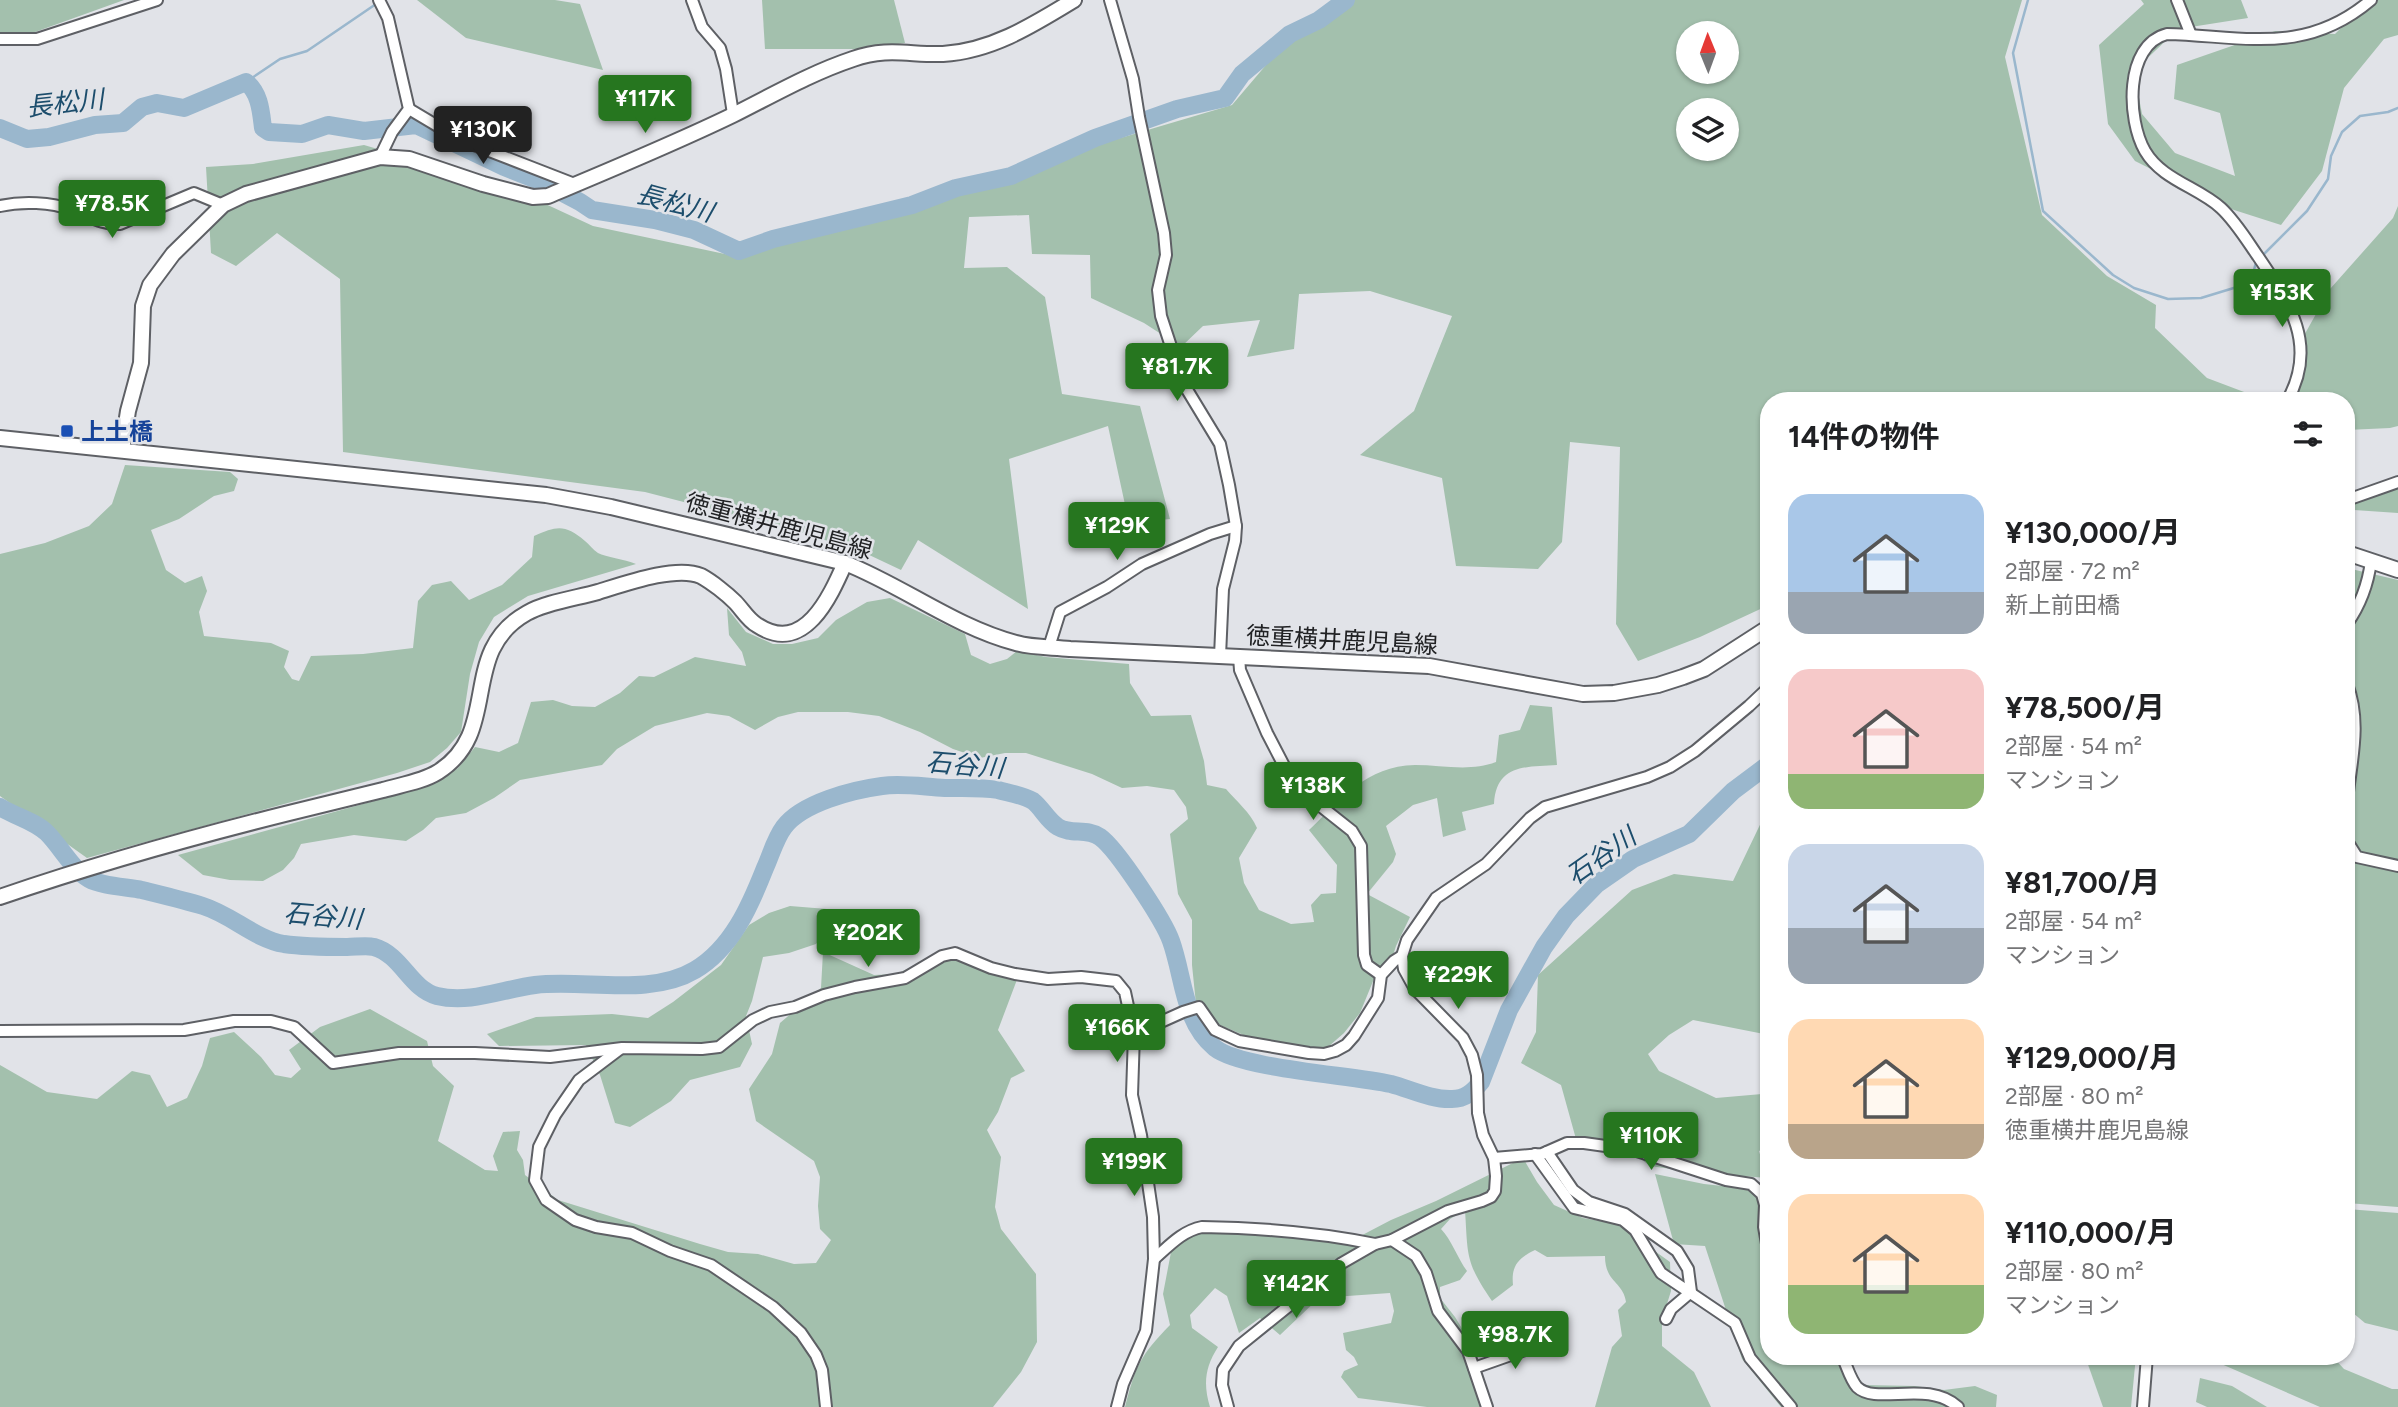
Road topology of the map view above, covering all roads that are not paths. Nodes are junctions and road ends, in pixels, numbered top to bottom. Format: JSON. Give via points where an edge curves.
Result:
{"nodes":[{"id":1,"x":157,"y":0,"type":"edge"},
{"id":2,"x":692,"y":0,"type":"edge"},
{"id":3,"x":1074,"y":0,"type":"edge"},
{"id":4,"x":1110,"y":0,"type":"edge"},
{"id":5,"x":2177,"y":0,"type":"edge"},
{"id":6,"x":2371,"y":0,"type":"edge"},
{"id":7,"x":381,"y":3,"type":"edge"},
{"id":8,"x":2191,"y":34,"type":"junction"},
{"id":9,"x":0,"y":39,"type":"edge"},
{"id":10,"x":406,"y":112,"type":"junction"},
{"id":11,"x":733,"y":114,"type":"junction"},
{"id":12,"x":380,"y":157,"type":"junction"},
{"id":13,"x":573,"y":186,"type":"junction"},
{"id":14,"x":223,"y":205,"type":"junction"},
{"id":15,"x":0,"y":206,"type":"edge"},
{"id":16,"x":2293,"y":392,"type":"edge"},
{"id":17,"x":0,"y":438,"type":"edge"},
{"id":18,"x":122,"y":450,"type":"junction"},
{"id":19,"x":2398,"y":482,"type":"edge"},
{"id":20,"x":2355,"y":496,"type":"edge"},
{"id":21,"x":1236,"y":526,"type":"junction"},
{"id":22,"x":2355,"y":556,"type":"edge"},
{"id":23,"x":2371,"y":561,"type":"junction"},
{"id":24,"x":845,"y":563,"type":"junction"},
{"id":25,"x":2398,"y":569,"type":"edge"},
{"id":26,"x":2355,"y":613,"type":"edge"},
{"id":27,"x":1760,"y":635,"type":"edge"},
{"id":28,"x":1049,"y":647,"type":"junction"},
{"id":29,"x":1220,"y":656,"type":"junction"},
{"id":30,"x":1239,"y":657,"type":"junction"},
{"id":31,"x":1760,"y":695,"type":"edge"},
{"id":32,"x":2355,"y":855,"type":"edge"},
{"id":33,"x":2398,"y":866,"type":"edge"},
{"id":34,"x":0,"y":897,"type":"edge"},
{"id":35,"x":1402,"y":956,"type":"junction"},
{"id":36,"x":1381,"y":975,"type":"junction"},
{"id":37,"x":0,"y":1031,"type":"edge"},
{"id":38,"x":1134,"y":1034,"type":"junction"},
{"id":39,"x":622,"y":1048,"type":"junction"},
{"id":40,"x":1541,"y":1153,"type":"junction"},
{"id":41,"x":1494,"y":1158,"type":"junction"},
{"id":42,"x":1760,"y":1192,"type":"edge"},
{"id":43,"x":1392,"y":1240,"type":"junction"},
{"id":44,"x":1375,"y":1244,"type":"junction"},
{"id":45,"x":1154,"y":1259,"type":"junction"},
{"id":46,"x":1691,"y":1292,"type":"junction"},
{"id":47,"x":1666,"y":1319,"type":"dead end"},
{"id":48,"x":1545,"y":1343,"type":"dead end"},
{"id":49,"x":1846,"y":1365,"type":"edge"},
{"id":50,"x":2146,"y":1365,"type":"edge"},
{"id":51,"x":1474,"y":1368,"type":"junction"},
{"id":52,"x":827,"y":1407,"type":"edge"},
{"id":53,"x":1117,"y":1407,"type":"edge"},
{"id":54,"x":1228,"y":1407,"type":"edge"},
{"id":55,"x":1487,"y":1407,"type":"edge"},
{"id":56,"x":1791,"y":1407,"type":"edge"},
{"id":57,"x":1958,"y":1407,"type":"edge"},
{"id":58,"x":2143,"y":1407,"type":"edge"}],
"edges":[{"from":1,"to":9,"type":"street","via":[[37,39]]},
{"from":2,"to":11,"type":"street","via":[[702,27],[720,48]]},
{"from":3,"to":11,"type":"street","via":[[1009,37],[943,54],[874,52],[796,82]]},
{"from":4,"to":21,"type":"street","via":[[1133,79],[1164,233],[1166,255],[1158,290],[1161,316],[1183,383],[1220,444]]},
{"from":5,"to":8,"type":"street"},
{"from":6,"to":8,"type":"street","via":[[2336,24],[2297,38]]},
{"from":7,"to":10,"type":"street"},
{"from":8,"to":16,"type":"street","via":[[2159,36],[2139,61],[2132,106],[2137,130],[2146,152],[2168,175],[2221,207],[2284,298],[2300,331],[2300,371]]},
{"from":10,"to":12,"type":"street"},
{"from":10,"to":13,"type":"street"},
{"from":11,"to":13,"type":"street"},
{"from":12,"to":13,"type":"street","via":[[409,159],[533,197]]},
{"from":12,"to":14,"type":"street","via":[[246,194]]},
{"from":14,"to":15,"type":"street","via":[[194,193],[120,224],[69,208],[18,202]]},
{"from":14,"to":18,"type":"street","via":[[173,254],[150,285],[143,306],[142,363]]},
{"from":17,"to":18,"type":"street","name":"徳重横井鹿児島線"},
{"from":18,"to":24,"type":"street","name":"徳重横井鹿児島線","via":[[546,495]]},
{"from":19,"to":20,"type":"street"},
{"from":21,"to":28,"type":"street","via":[[1142,564],[1060,612]]},
{"from":21,"to":29,"type":"street","via":[[1223,589]]},
{"from":22,"to":23,"type":"street"},
{"from":23,"to":25,"type":"street"},
{"from":23,"to":26,"type":"street"},
{"from":24,"to":28,"type":"street","name":"徳重横井鹿児島線","via":[[988,633],[1018,644]]},
{"from":24,"to":34,"type":"street","via":[[817,616],[794,632],[757,626],[735,601],[701,576],[679,572],[528,611],[497,640],[486,660],[475,723],[466,745],[435,774],[229,828]]},
{"from":27,"to":30,"type":"street","name":"徳重横井鹿児島線","via":[[1704,669],[1658,685],[1614,693],[1556,691],[1429,666]]},
{"from":28,"to":29,"type":"street","name":"徳重横井鹿児島線"},
{"from":29,"to":30,"type":"street","name":"徳重横井鹿児島線"},
{"from":30,"to":36,"type":"street","via":[[1240,670],[1294,785],[1352,831],[1361,846],[1364,955],[1367,965]]},
{"from":31,"to":35,"type":"street","via":[[1696,751],[1670,767],[1545,807],[1486,864],[1436,898],[1407,940]]},
{"from":32,"to":33,"type":"street"},
{"from":35,"to":36,"type":"street"},
{"from":35,"to":41,"type":"street","via":[[1415,989],[1463,1038],[1472,1055],[1478,1113]]},
{"from":36,"to":38,"type":"street","via":[[1378,998],[1354,1036],[1346,1045],[1324,1054],[1239,1041],[1214,1030],[1199,1007]]},
{"from":37,"to":39,"type":"street","via":[[184,1030],[234,1021],[271,1021],[294,1027],[333,1063],[399,1053],[550,1057]]},
{"from":38,"to":39,"type":"street","via":[[1125,992],[1116,981],[1015,974],[955,953],[905,978],[770,1012],[719,1047]]},
{"from":38,"to":45,"type":"street","via":[[1132,1095],[1153,1217]]},
{"from":39,"to":52,"type":"street","via":[[579,1080],[538,1147],[535,1180],[546,1200],[575,1220],[632,1233],[711,1265],[773,1307],[801,1333],[816,1355]]},
{"from":40,"to":41,"type":"street"},
{"from":40,"to":42,"type":"street","via":[[1567,1143],[1634,1150],[1751,1184]]},
{"from":40,"to":46,"type":"street","via":[[1589,1202],[1625,1213],[1678,1251],[1688,1269]]},
{"from":40,"to":46,"type":"street","via":[[1574,1208],[1623,1220],[1635,1230],[1661,1273]]},
{"from":41,"to":43,"type":"street","via":[[1492,1197],[1448,1211]]},
{"from":43,"to":44,"type":"street"},
{"from":43,"to":51,"type":"street","via":[[1416,1256],[1438,1311],[1468,1351]]},
{"from":44,"to":45,"type":"street","via":[[1286,1230],[1202,1227],[1177,1239]]},
{"from":44,"to":54,"type":"street","via":[[1342,1263],[1239,1346],[1223,1370]]},
{"from":45,"to":53,"type":"street","via":[[1146,1331]]},
{"from":46,"to":47,"type":"street"},
{"from":46,"to":56,"type":"street","via":[[1735,1323],[1750,1358]]},
{"from":48,"to":51,"type":"street"},
{"from":49,"to":57,"type":"street","via":[[1860,1390],[1934,1394]]},
{"from":50,"to":58,"type":"street"},
{"from":51,"to":55,"type":"street"}]}
